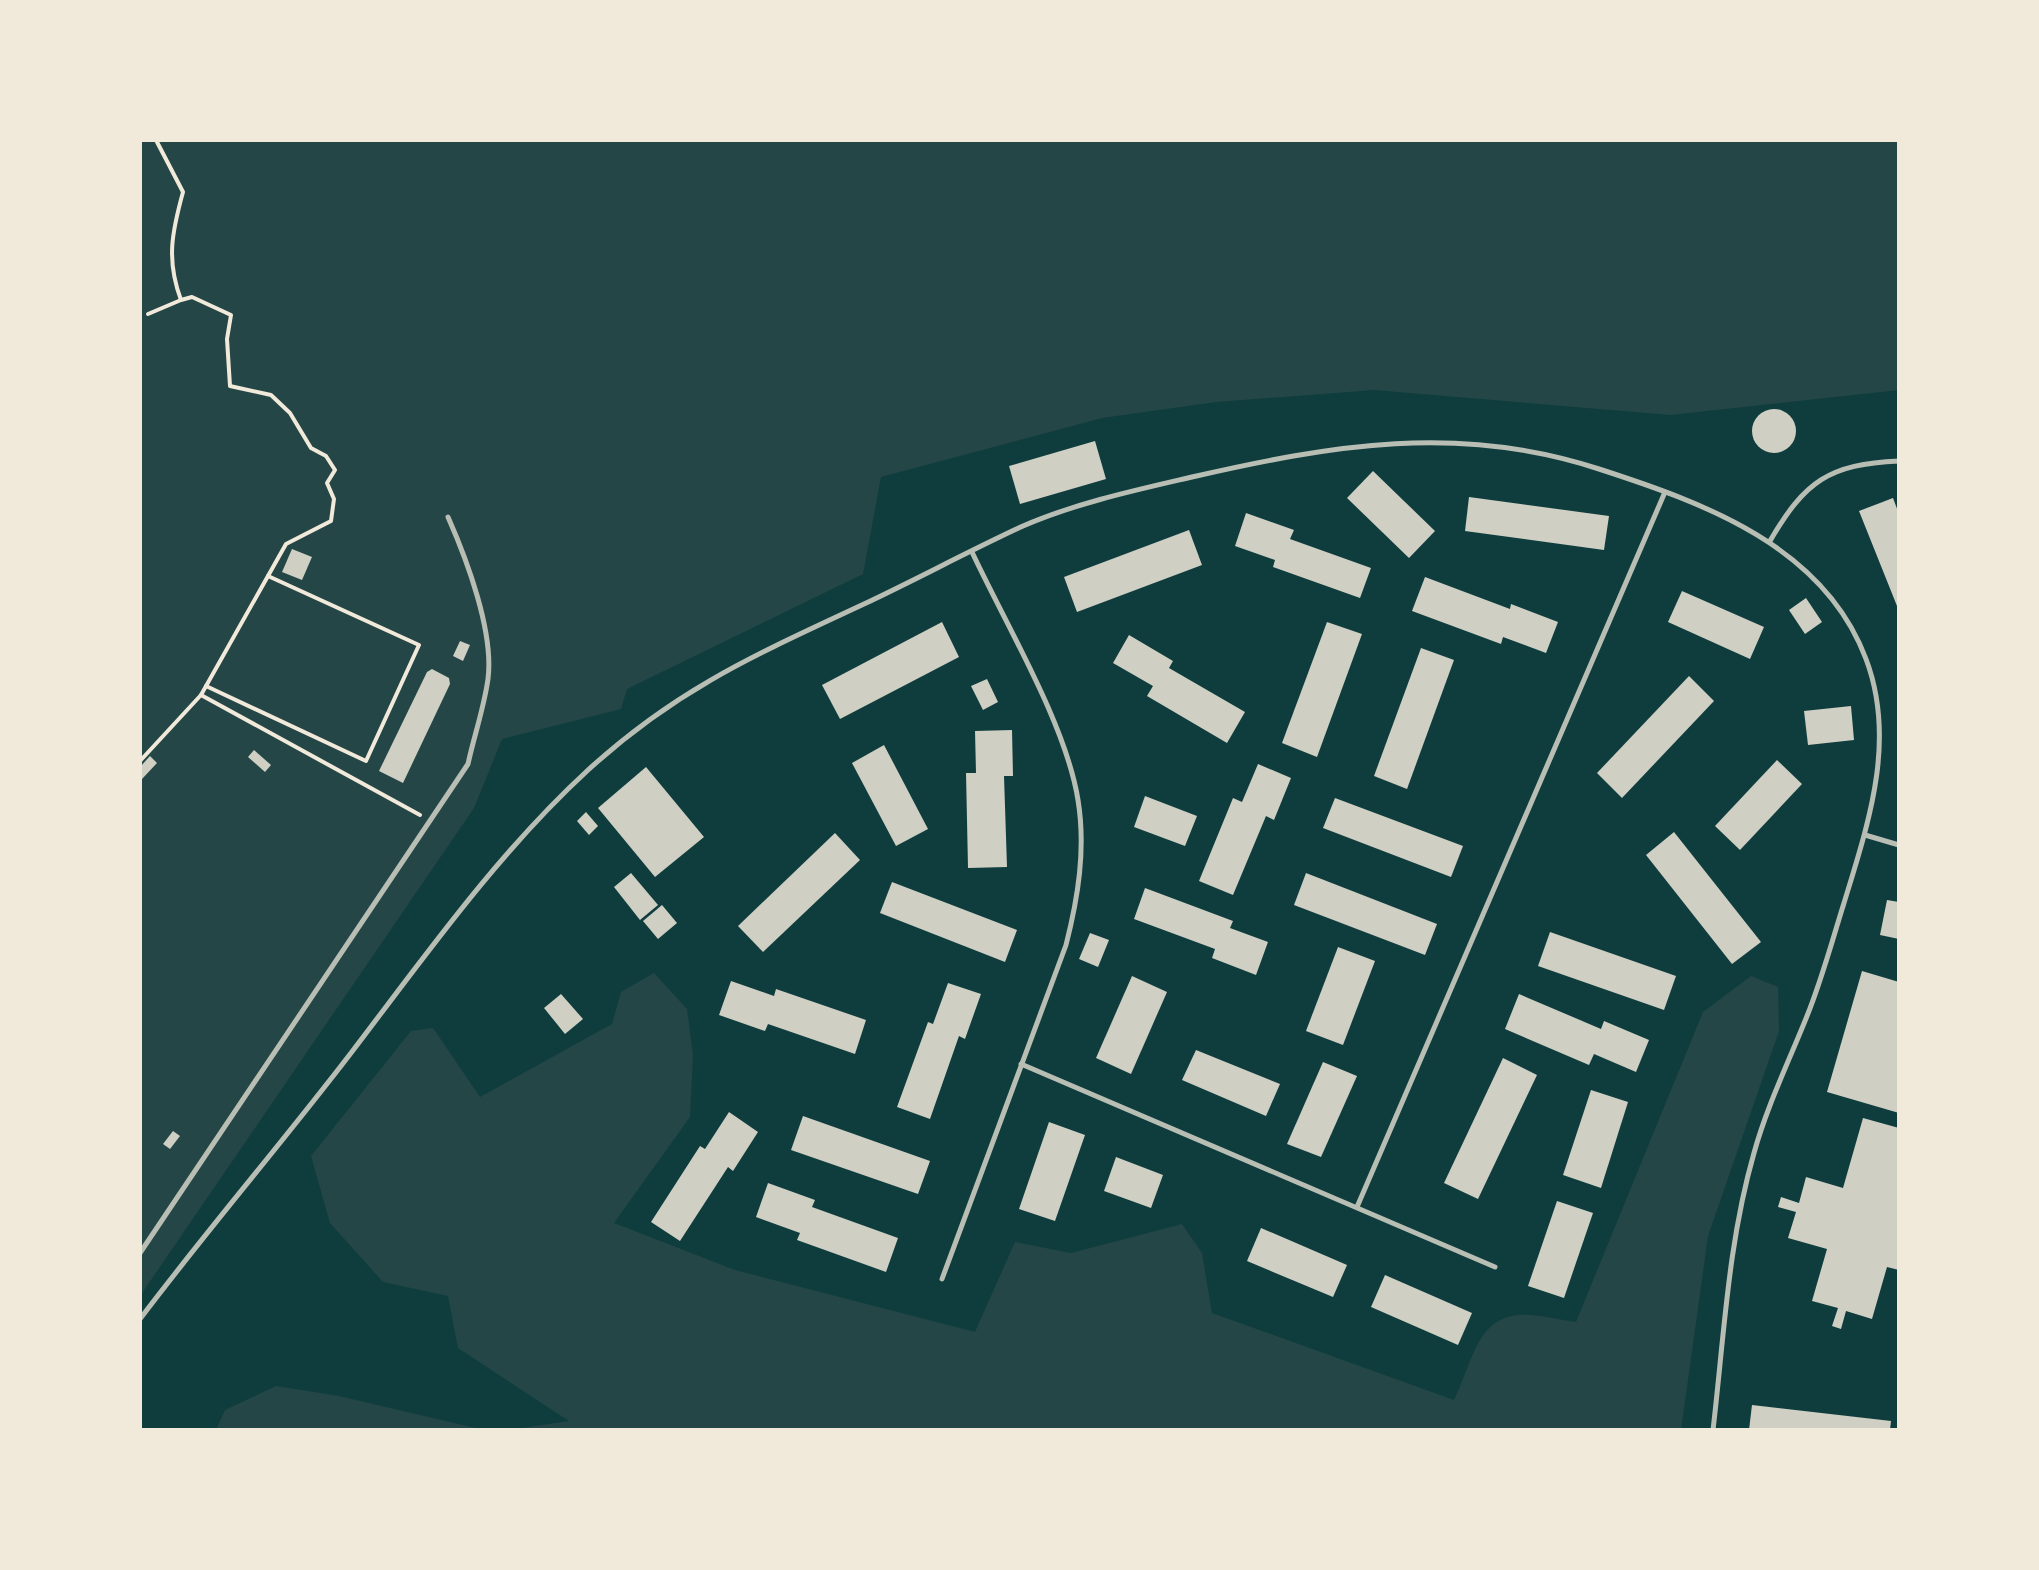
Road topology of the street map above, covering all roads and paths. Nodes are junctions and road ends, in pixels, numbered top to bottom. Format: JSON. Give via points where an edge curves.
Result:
{"nodes":[{"id":1,"x":156,"y":140,"type":"edge"},
{"id":2,"x":181,"y":300,"type":"junction"},
{"id":3,"x":148,"y":314,"type":"dead end"},
{"id":4,"x":1899,"y":461,"type":"edge"},
{"id":5,"x":1665,"y":492,"type":"junction"},
{"id":6,"x":448,"y":517,"type":"dead end"},
{"id":7,"x":1770,"y":541,"type":"junction"},
{"id":8,"x":972,"y":552,"type":"junction"},
{"id":9,"x":268,"y":576,"type":"junction"},
{"id":10,"x":206,"y":686,"type":"junction"},
{"id":11,"x":201,"y":695,"type":"junction"},
{"id":12,"x":140,"y":761,"type":"edge"},
{"id":13,"x":431,"y":821,"type":"junction"},
{"id":14,"x":1865,"y":835,"type":"junction"},
{"id":15,"x":1899,"y":845,"type":"edge"},
{"id":16,"x":1021,"y":1064,"type":"junction"},
{"id":17,"x":1357,"y":1207,"type":"junction"},
{"id":18,"x":140,"y":1253,"type":"edge"},
{"id":19,"x":1495,"y":1267,"type":"dead end"},
{"id":20,"x":942,"y":1279,"type":"dead end"},
{"id":21,"x":140,"y":1319,"type":"edge"},
{"id":22,"x":1713,"y":1430,"type":"edge"}],
"edges":[{"from":1,"to":2,"type":"path","via":[[183,192],[169,250]]},
{"from":2,"to":3,"type":"path"},
{"from":2,"to":9,"type":"path","via":[[192,297],[231,315],[230,386],[271,395],[335,470],[327,483],[334,499],[331,521],[286,544]]},
{"from":4,"to":7,"type":"lane","via":[[1847,466],[1821,477],[1803,492]]},
{"from":5,"to":7,"type":"lane"},
{"from":5,"to":8,"type":"lane","via":[[1533,452],[1403,441],[1327,449],[1165,483],[1027,524]]},
{"from":5,"to":17,"type":"lane"},
{"from":6,"to":13,"type":"lane","via":[[482,615],[488,677],[468,764]]},
{"from":7,"to":14,"type":"lane","via":[[1826,592],[1866,659],[1879,716],[1879,764]]},
{"from":8,"to":16,"type":"lane","via":[[1050,715],[1078,799],[1077,904]]},
{"from":8,"to":21,"type":"lane","via":[[709,677],[592,766],[543,815],[419,962]]},
{"from":9,"to":10,"type":"path"},
{"from":9,"to":10,"type":"path","via":[[419,645],[366,761]]},
{"from":10,"to":11,"type":"path"},
{"from":11,"to":12,"type":"path"},
{"from":11,"to":13,"type":"path"},
{"from":13,"to":18,"type":"lane"},
{"from":14,"to":15,"type":"lane"},
{"from":14,"to":22,"type":"lane","via":[[1811,1008],[1753,1155],[1733,1240]]},
{"from":16,"to":17,"type":"lane"},
{"from":16,"to":20,"type":"lane"},
{"from":17,"to":19,"type":"lane"}]}
